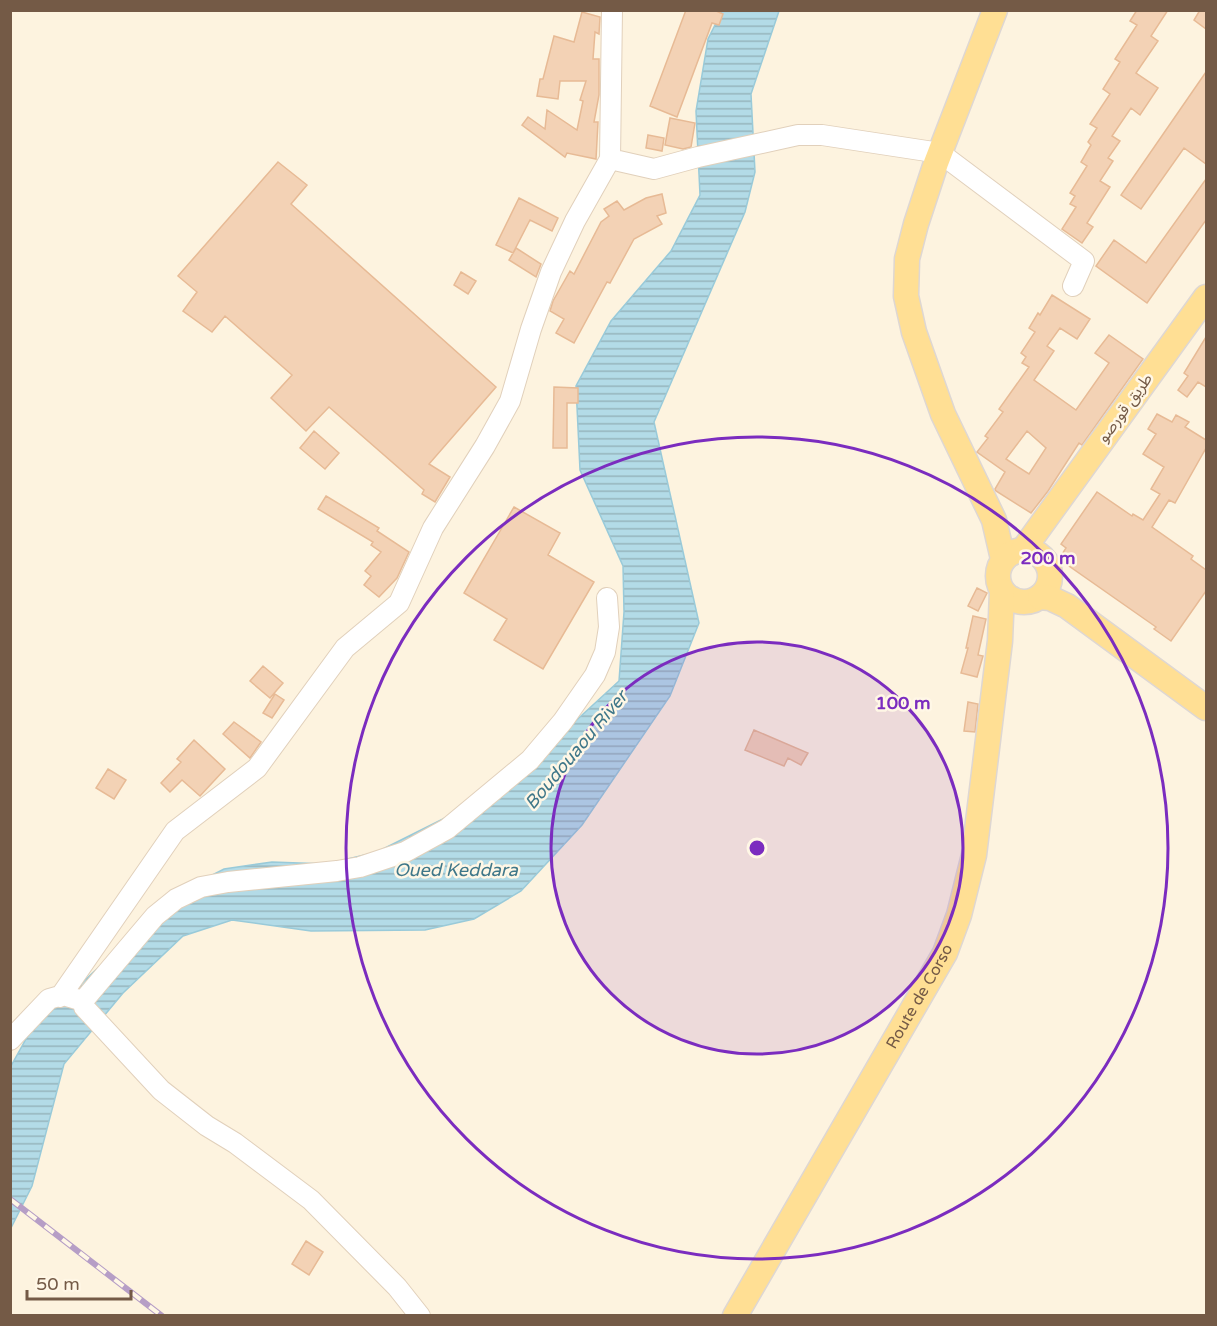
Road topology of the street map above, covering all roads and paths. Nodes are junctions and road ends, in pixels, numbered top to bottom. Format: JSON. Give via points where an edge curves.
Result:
{"nodes":[{"id":1,"x":612,"y":10,"type":"edge"},
{"id":2,"x":995,"y":10,"type":"edge"},
{"id":3,"x":940,"y":153,"type":"junction"},
{"id":4,"x":610,"y":159,"type":"junction"},
{"id":5,"x":1073,"y":286,"type":"dead end"},
{"id":6,"x":1206,"y":297,"type":"edge"},
{"id":7,"x":1022,"y":554,"type":"junction"},
{"id":8,"x":1002,"y":591,"type":"junction"},
{"id":9,"x":1038,"y":593,"type":"junction"},
{"id":10,"x":607,"y":598,"type":"dead end"},
{"id":11,"x":1000,"y":641,"type":"junction"},
{"id":12,"x":1206,"y":708,"type":"edge"},
{"id":13,"x":60,"y":997,"type":"junction"},
{"id":14,"x":83,"y":1004,"type":"junction"},
{"id":15,"x":10,"y":1040,"type":"edge"},
{"id":16,"x":420,"y":1316,"type":"edge"},
{"id":17,"x":735,"y":1316,"type":"edge"}],
"edges":[{"from":1,"to":4,"type":"street"},
{"from":2,"to":3,"type":"main road"},
{"from":3,"to":4,"type":"street","via":[[822,135],[798,135],[654,169]]},
{"from":3,"to":5,"type":"street","via":[[1084,261]]},
{"from":3,"to":7,"type":"main road","via":[[907,259],[906,296],[914,332],[943,414],[982,495],[1009,526]]},
{"from":4,"to":13,"type":"street","via":[[551,272],[510,401],[433,528],[399,603],[345,648],[257,768],[175,831]]},
{"from":6,"to":7,"type":"main road","name":"طريق قورصو","via":[[1077,474],[1046,520],[1042,538]]},
{"from":7,"to":8,"type":"main road","via":[[997,574]]},
{"from":7,"to":9,"type":"main road","via":[[1049,567]]},
{"from":8,"to":9,"type":"main road","via":[[1008,598]]},
{"from":8,"to":11,"type":"main road","name":"Route de Corso"},
{"from":9,"to":11,"type":"main road","name":"Route de Corso","via":[[1014,614]]},
{"from":9,"to":12,"type":"main road","via":[[1067,606]]},
{"from":10,"to":14,"type":"street","via":[[608,639],[595,675],[542,748],[466,815],[427,842],[383,860],[337,871],[214,884],[188,892],[155,916]]},
{"from":11,"to":17,"type":"main road","name":"Route de Corso","via":[[974,855],[945,952]]},
{"from":13,"to":14,"type":"street"},
{"from":13,"to":15,"type":"street","via":[[44,1002]]},
{"from":14,"to":16,"type":"street","via":[[161,1090],[311,1200],[397,1287]]}]}
